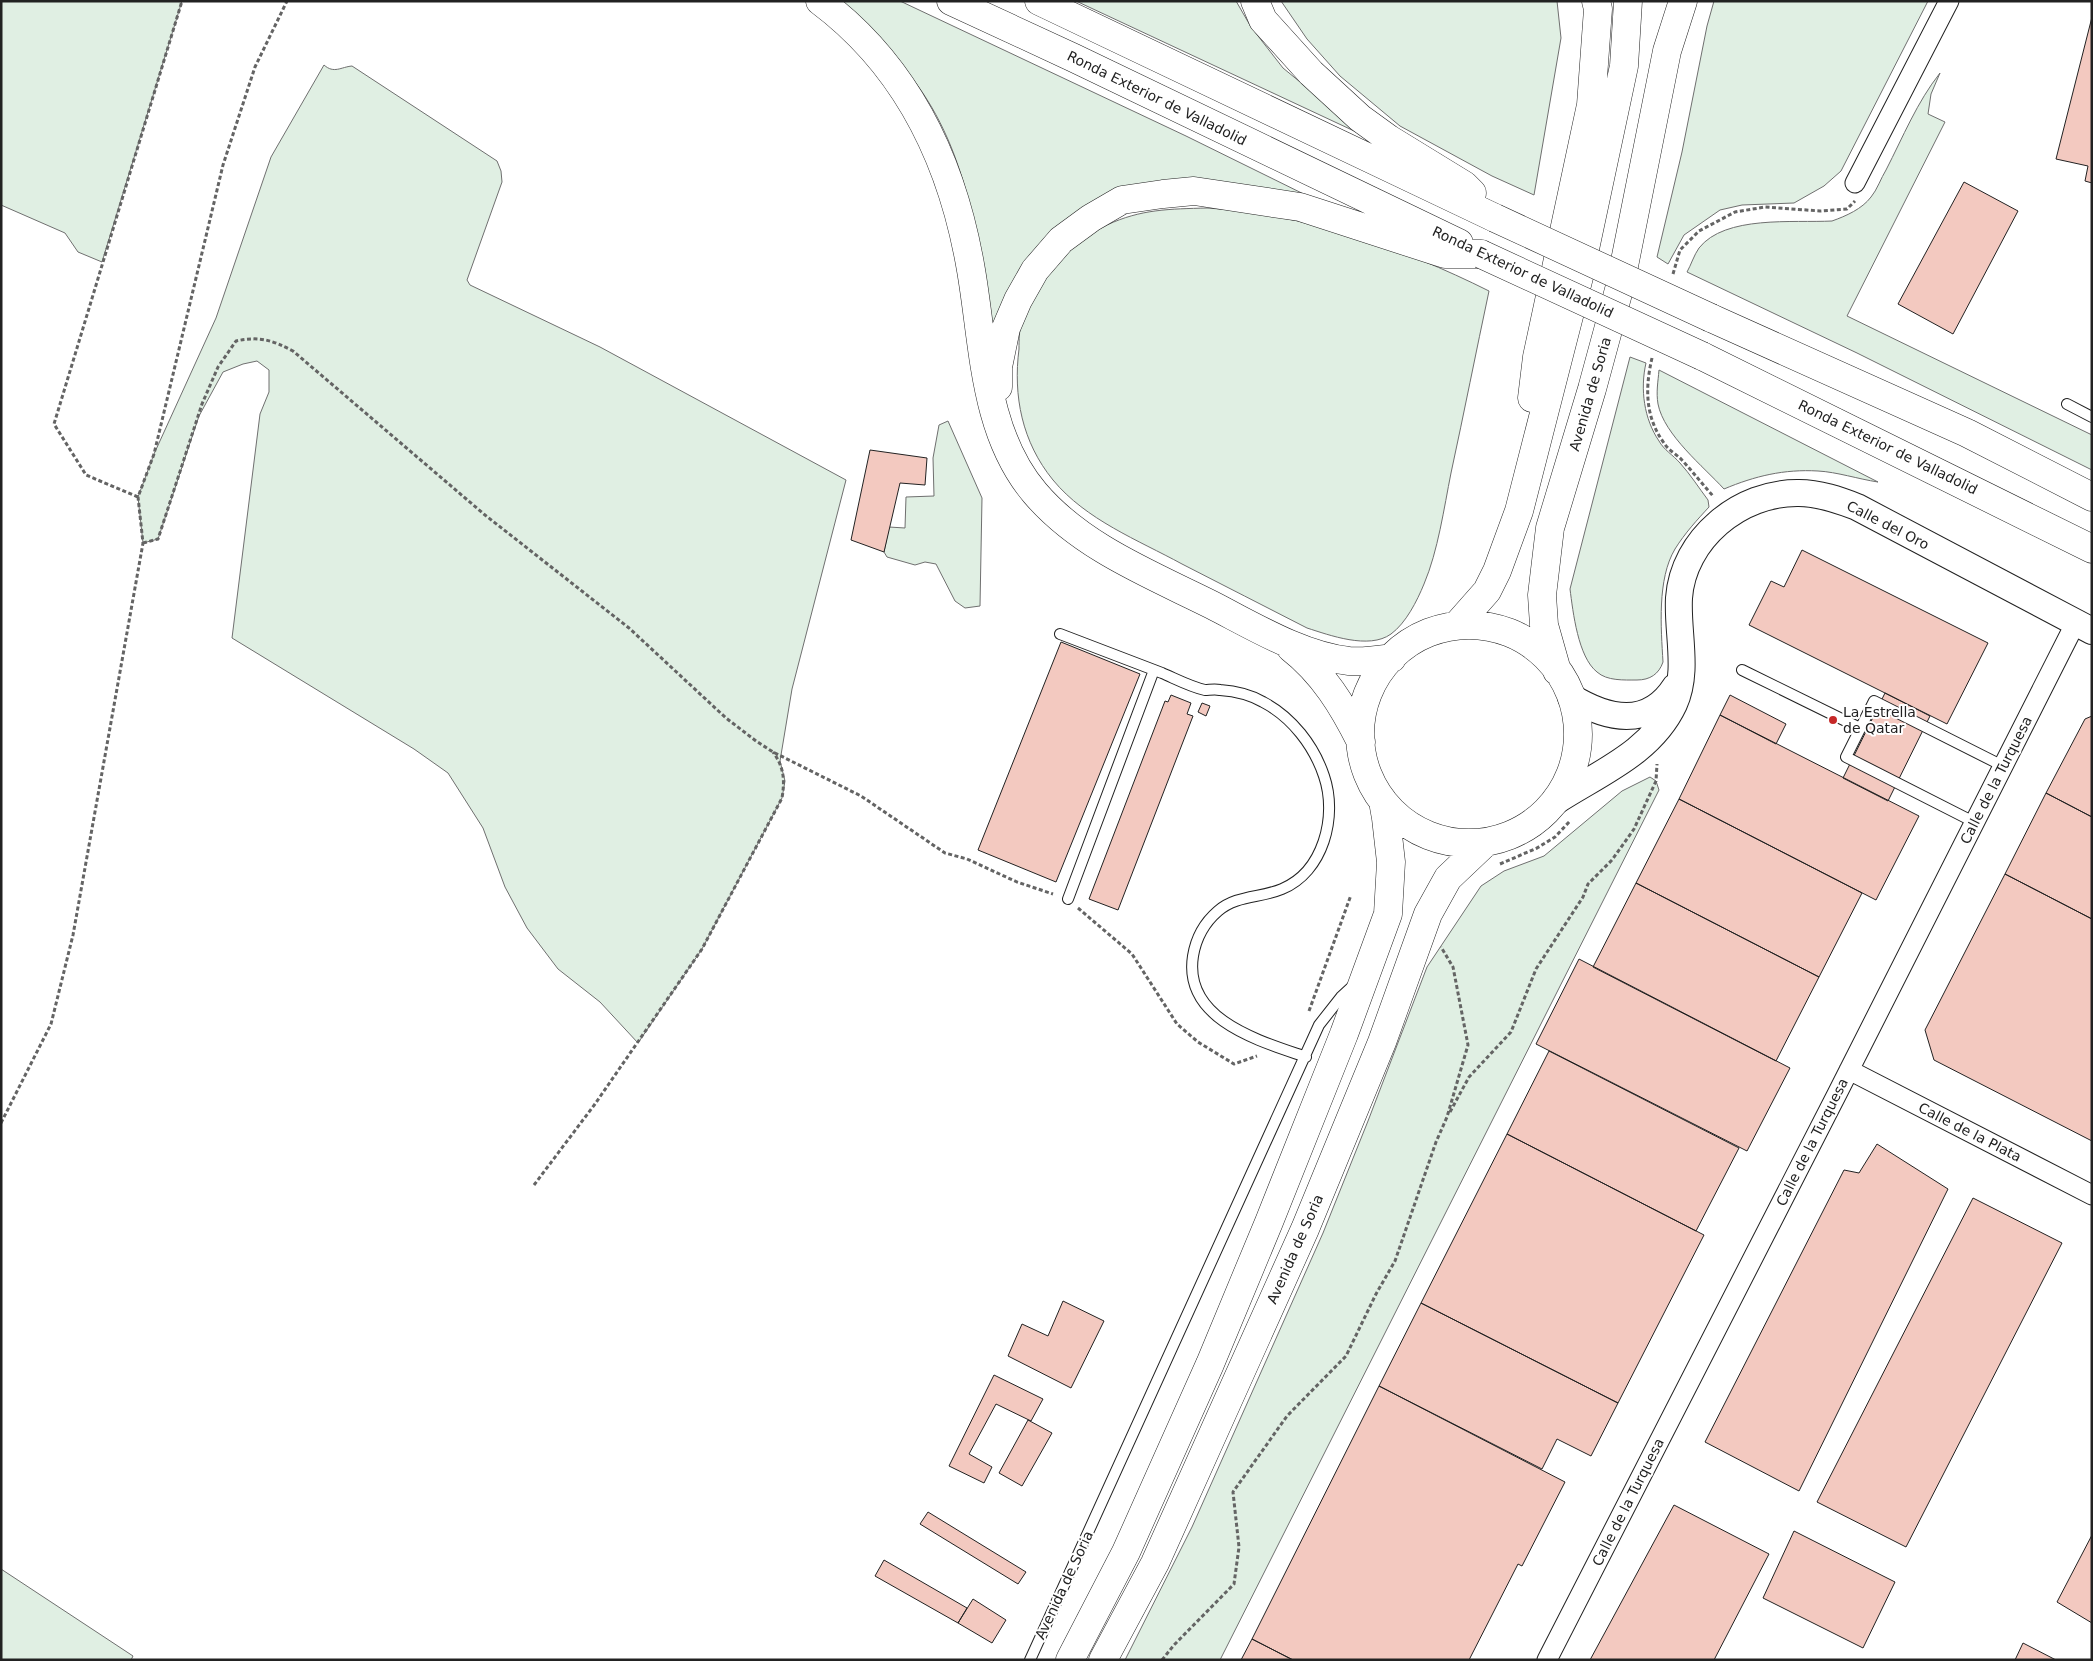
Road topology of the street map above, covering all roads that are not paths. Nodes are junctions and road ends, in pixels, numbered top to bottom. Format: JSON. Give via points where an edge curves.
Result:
{"nodes":[{"id":1,"x":820,"y":1,"type":"edge"},
{"id":2,"x":951,"y":1,"type":"edge"},
{"id":3,"x":1039,"y":1,"type":"edge"},
{"id":4,"x":1255,"y":1,"type":"edge"},
{"id":5,"x":1596,"y":1,"type":"edge"},
{"id":6,"x":1628,"y":1,"type":"edge"},
{"id":7,"x":1683,"y":1,"type":"edge"},
{"id":8,"x":1949,"y":1,"type":"edge"},
{"id":9,"x":1858,"y":190,"type":"road end"},
{"id":10,"x":1495,"y":218,"type":"junction"},
{"id":11,"x":1481,"y":254,"type":"junction"},
{"id":12,"x":2067,"y":404,"type":"dead end"},
{"id":13,"x":2092,"y":417,"type":"edge"},
{"id":14,"x":1002,"y":433,"type":"junction"},
{"id":15,"x":2092,"y":497,"type":"edge"},
{"id":16,"x":1519,"y":511,"type":"junction"},
{"id":17,"x":2092,"y":549,"type":"edge"},
{"id":18,"x":1458,"y":626,"type":"junction"},
{"id":19,"x":2084,"y":627,"type":"edge"},
{"id":20,"x":1060,"y":634,"type":"dead end"},
{"id":21,"x":1278,"y":638,"type":"junction"},
{"id":22,"x":1392,"y":658,"type":"junction"},
{"id":23,"x":1154,"y":670,"type":"junction"},
{"id":24,"x":1742,"y":670,"type":"dead end"},
{"id":25,"x":1556,"y":671,"type":"junction"},
{"id":26,"x":1680,"y":677,"type":"junction"},
{"id":27,"x":1570,"y":697,"type":"junction"},
{"id":28,"x":1860,"y":728,"type":"junction"},
{"id":29,"x":1361,"y":742,"type":"junction"},
{"id":30,"x":2003,"y":766,"type":"junction"},
{"id":31,"x":1382,"y":801,"type":"junction"},
{"id":32,"x":1556,"y":801,"type":"junction"},
{"id":33,"x":1974,"y":822,"type":"junction"},
{"id":34,"x":1486,"y":842,"type":"junction"},
{"id":35,"x":1068,"y":899,"type":"road end"},
{"id":36,"x":1365,"y":977,"type":"junction"},
{"id":37,"x":1306,"y":1057,"type":"junction"},
{"id":38,"x":1849,"y":1070,"type":"junction"},
{"id":39,"x":2092,"y":1195,"type":"edge"},
{"id":40,"x":1030,"y":1660,"type":"edge"},
{"id":41,"x":1070,"y":1660,"type":"edge"},
{"id":42,"x":1103,"y":1660,"type":"edge"},
{"id":43,"x":1547,"y":1660,"type":"edge"}],
"edges":[{"from":1,"to":14,"type":"highway","via":[[847,22],[902,84],[923,120],[949,178],[971,269],[987,384]]},
{"from":2,"to":11,"type":"highway","name":"Ronda Exterior de Valladolid"},
{"from":3,"to":10,"type":"highway"},
{"from":4,"to":10,"type":"highway","via":[[1263,20],[1311,73],[1360,118],[1464,185]]},
{"from":5,"to":16,"type":"highway","via":[[1591,105],[1537,357]]},
{"from":6,"to":16,"type":"highway","via":[[1624,66],[1579,277]]},
{"from":7,"to":25,"type":"highway","name":"Avenida de Soria","via":[[1667,51],[1620,286],[1550,528],[1542,595],[1544,624]]},
{"from":8,"to":9,"type":"street"},
{"from":10,"to":15,"type":"highway","bridge":true,"via":[[1967,433]]},
{"from":11,"to":14,"type":"highway","via":[[1445,254],[1300,207],[1194,191],[1122,200],[1061,240],[1035,270],[1018,300],[1006,328],[998,368]]},
{"from":11,"to":17,"type":"highway","name":"Ronda Exterior de Valladolid","bridge":true,"via":[[1702,356]]},
{"from":12,"to":13,"type":"lane"},
{"from":14,"to":21,"type":"highway","via":[[1033,491],[1056,516],[1093,544]]},
{"from":16,"to":18,"type":"highway","via":[[1487,590]]},
{"from":18,"to":22,"type":"highway","via":[[1433,630]]},
{"from":18,"to":25,"type":"highway","via":[[1484,626],[1513,635],[1536,650]]},
{"from":19,"to":26,"type":"street","name":"Calle del Oro","via":[[1858,507],[1834,498],[1800,493],[1779,494],[1748,504],[1727,516],[1704,536],[1693,552],[1679,598]]},
{"from":19,"to":30,"type":"street","name":"Calle de la Turquesa"},
{"from":20,"to":23,"type":"lane"},
{"from":21,"to":22,"type":"highway","via":[[1349,661]]},
{"from":21,"to":29,"type":"highway","via":[[1305,658],[1317,672],[1338,700]]},
{"from":22,"to":29,"type":"highway","via":[[1369,692],[1362,716]]},
{"from":23,"to":35,"type":"lane"},
{"from":23,"to":37,"type":"lane","via":[[1205,690],[1230,691],[1263,702],[1292,724],[1319,762],[1326,781],[1329,813],[1314,863],[1292,885],[1240,899],[1219,910],[1194,946],[1192,971],[1199,993],[1211,1012],[1234,1028]]},
{"from":24,"to":28,"type":"lane"},
{"from":25,"to":27,"type":"highway"},
{"from":26,"to":27,"type":"street","via":[[1670,694],[1649,711],[1632,716],[1597,712]]},
{"from":26,"to":32,"type":"street","name":"Calle del Oro","via":[[1675,702],[1656,733],[1628,758]]},
{"from":27,"to":32,"type":"highway","via":[[1577,722],[1576,758],[1569,779]]},
{"from":28,"to":30,"type":"lane","via":[[1874,701]]},
{"from":28,"to":33,"type":"lane","via":[[1846,757]]},
{"from":29,"to":31,"type":"highway","via":[[1367,774]]},
{"from":30,"to":33,"type":"street","name":"Calle de la Turquesa"},
{"from":31,"to":34,"type":"highway","via":[[1422,832],[1452,842]]},
{"from":31,"to":36,"type":"highway","via":[[1391,862],[1388,914]]},
{"from":32,"to":34,"type":"highway","via":[[1533,823],[1511,836]]},
{"from":33,"to":38,"type":"street","name":"Calle de la Turquesa"},
{"from":34,"to":42,"type":"highway","name":"Avenida de Soria","via":[[1448,878],[1428,914],[1382,1042],[1305,1229],[1155,1563]]},
{"from":36,"to":37,"type":"lane","name":"Avenida de Soria","via":[[1341,996],[1319,1025]]},
{"from":36,"to":41,"type":"highway","via":[[1210,1364],[1126,1552]]},
{"from":37,"to":40,"type":"lane","name":"Avenida de Soria"},
{"from":38,"to":39,"type":"street","name":"Calle de la Plata"},
{"from":38,"to":43,"type":"street","name":"Calle de la Turquesa"}]}
